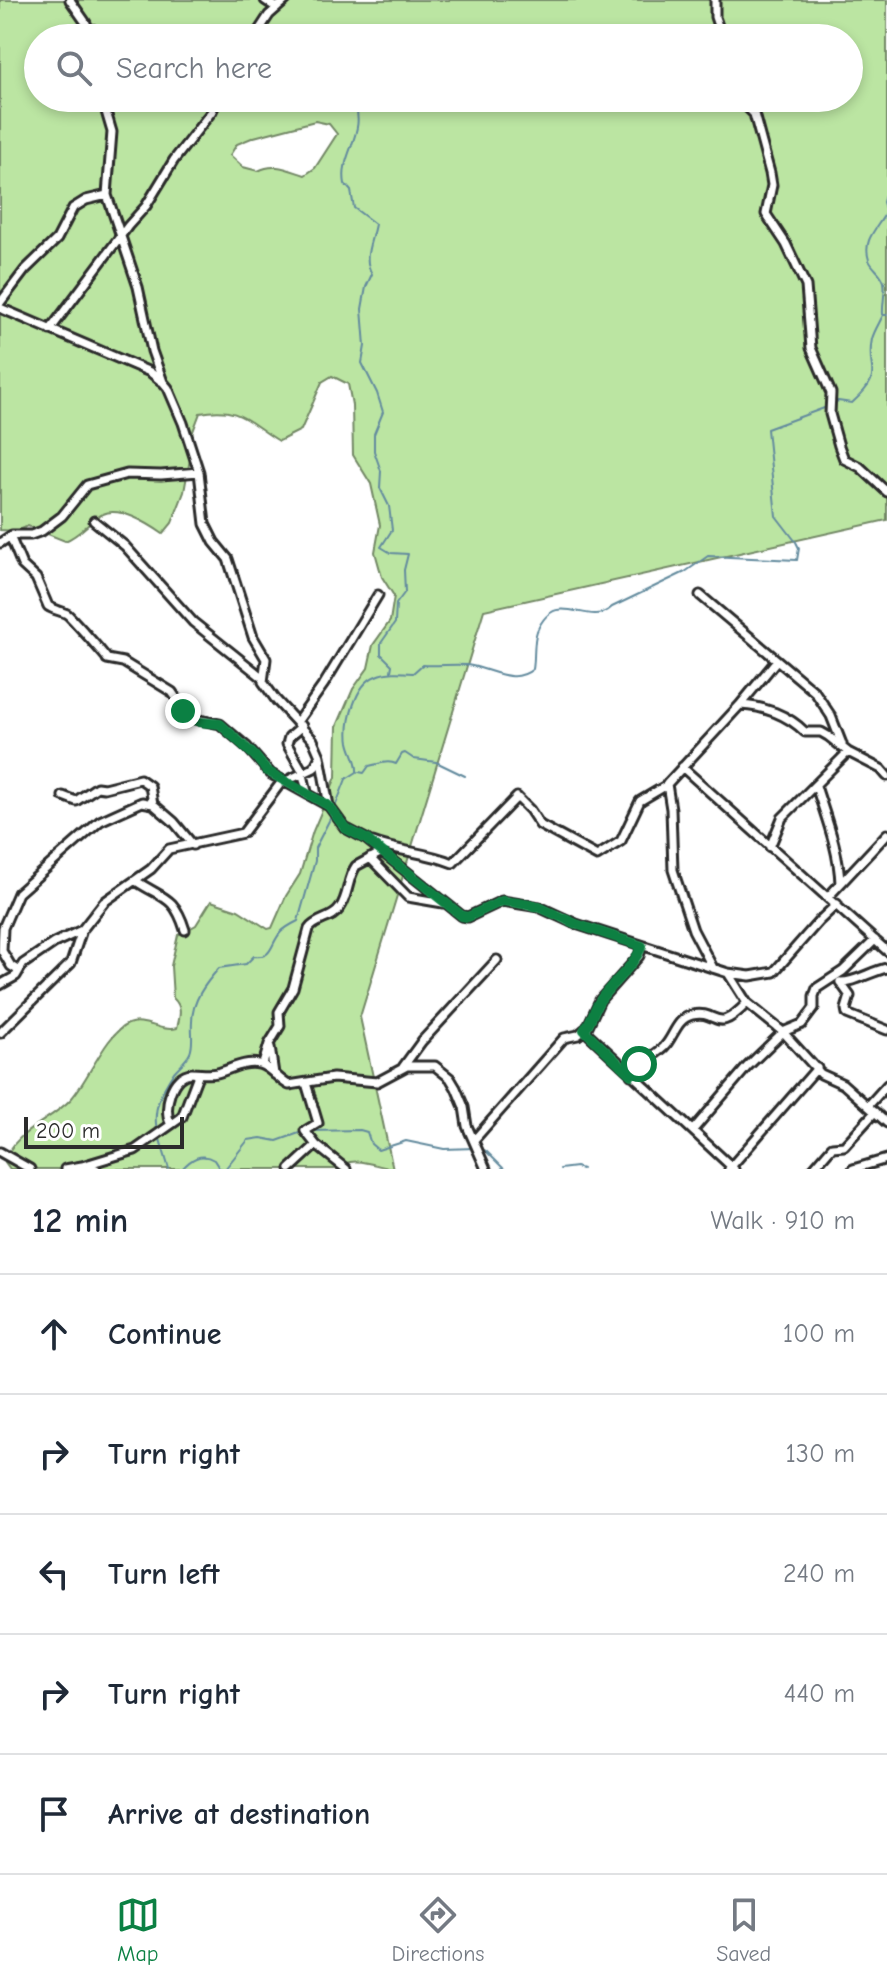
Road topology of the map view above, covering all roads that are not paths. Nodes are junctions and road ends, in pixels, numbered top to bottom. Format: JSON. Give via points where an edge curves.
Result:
{"nodes":[{"id":1,"x":70,"y":0,"type":"edge"},
{"id":2,"x":265,"y":0,"type":"edge"},
{"id":3,"x":286,"y":0,"type":"edge"},
{"id":4,"x":715,"y":0,"type":"edge"},
{"id":5,"x":277,"y":8,"type":"junction"},
{"id":6,"x":86,"y":24,"type":"edge"},
{"id":7,"x":265,"y":24,"type":"edge"},
{"id":8,"x":717,"y":24,"type":"edge"},
{"id":9,"x":107,"y":112,"type":"edge"},
{"id":10,"x":211,"y":112,"type":"edge"},
{"id":11,"x":752,"y":112,"type":"edge"},
{"id":12,"x":107,"y":195,"type":"junction"},
{"id":13,"x":121,"y":238,"type":"junction"},
{"id":14,"x":0,"y":305,"type":"edge"},
{"id":15,"x":50,"y":330,"type":"junction"},
{"id":16,"x":163,"y":382,"type":"junction"},
{"id":17,"x":199,"y":472,"type":"junction"},
{"id":18,"x":887,"y":492,"type":"edge"},
{"id":19,"x":94,"y":521,"type":"dead end"},
{"id":20,"x":10,"y":536,"type":"junction"},
{"id":21,"x":0,"y":543,"type":"edge"},
{"id":22,"x":378,"y":595,"type":"dead end"},
{"id":23,"x":700,"y":595,"type":"dead end"},
{"id":24,"x":777,"y":660,"type":"junction"},
{"id":25,"x":263,"y":678,"type":"junction"},
{"id":26,"x":740,"y":705,"type":"junction"},
{"id":27,"x":299,"y":724,"type":"junction"},
{"id":28,"x":846,"y":751,"type":"junction"},
{"id":29,"x":320,"y":756,"type":"junction"},
{"id":30,"x":682,"y":767,"type":"junction"},
{"id":31,"x":304,"y":773,"type":"junction"},
{"id":32,"x":887,"y":776,"type":"edge"},
{"id":33,"x":283,"y":781,"type":"junction"},
{"id":34,"x":667,"y":785,"type":"junction"},
{"id":35,"x":816,"y":786,"type":"junction"},
{"id":36,"x":307,"y":792,"type":"junction"},
{"id":37,"x":63,"y":796,"type":"dead end"},
{"id":38,"x":153,"y":804,"type":"junction"},
{"id":39,"x":329,"y":806,"type":"junction"},
{"id":40,"x":887,"y":834,"type":"edge"},
{"id":41,"x":366,"y":839,"type":"junction"},
{"id":42,"x":193,"y":845,"type":"junction"},
{"id":43,"x":770,"y":847,"type":"junction"},
{"id":44,"x":382,"y":852,"type":"junction"},
{"id":45,"x":370,"y":858,"type":"junction"},
{"id":46,"x":136,"y":881,"type":"junction"},
{"id":47,"x":840,"y":884,"type":"junction"},
{"id":48,"x":828,"y":897,"type":"junction"},
{"id":49,"x":446,"y":904,"type":"junction"},
{"id":50,"x":837,"y":904,"type":"junction"},
{"id":51,"x":82,"y":930,"type":"junction"},
{"id":52,"x":185,"y":930,"type":"dead end"},
{"id":53,"x":875,"y":940,"type":"junction"},
{"id":54,"x":642,"y":946,"type":"junction"},
{"id":55,"x":887,"y":951,"type":"edge"},
{"id":56,"x":497,"y":960,"type":"dead end"},
{"id":57,"x":887,"y":968,"type":"edge"},
{"id":58,"x":714,"y":969,"type":"junction"},
{"id":59,"x":19,"y":971,"type":"junction"},
{"id":60,"x":728,"y":973,"type":"junction"},
{"id":61,"x":830,"y":980,"type":"junction"},
{"id":62,"x":840,"y":982,"type":"junction"},
{"id":63,"x":0,"y":985,"type":"edge"},
{"id":64,"x":747,"y":1003,"type":"junction"},
{"id":65,"x":584,"y":1030,"type":"junction"},
{"id":66,"x":887,"y":1030,"type":"edge"},
{"id":67,"x":783,"y":1032,"type":"junction"},
{"id":68,"x":0,"y":1033,"type":"edge"},
{"id":69,"x":269,"y":1044,"type":"junction"},
{"id":70,"x":263,"y":1064,"type":"junction"},
{"id":71,"x":817,"y":1068,"type":"junction"},
{"id":72,"x":401,"y":1069,"type":"junction"},
{"id":73,"x":198,"y":1075,"type":"junction"},
{"id":74,"x":631,"y":1075,"type":"junction"},
{"id":75,"x":275,"y":1076,"type":"junction"},
{"id":76,"x":306,"y":1083,"type":"junction"},
{"id":77,"x":887,"y":1085,"type":"edge"},
{"id":78,"x":871,"y":1109,"type":"junction"},
{"id":79,"x":170,"y":1123,"type":"junction"},
{"id":80,"x":887,"y":1123,"type":"edge"},
{"id":81,"x":693,"y":1130,"type":"junction"},
{"id":82,"x":474,"y":1140,"type":"junction"},
{"id":83,"x":316,"y":1145,"type":"junction"},
{"id":84,"x":0,"y":1152,"type":"edge"},
{"id":85,"x":887,"y":1159,"type":"edge"},
{"id":86,"x":82,"y":1166,"type":"junction"},
{"id":87,"x":731,"y":1168,"type":"edge"},
{"id":88,"x":30,"y":1169,"type":"edge"},
{"id":89,"x":65,"y":1169,"type":"edge"},
{"id":90,"x":96,"y":1169,"type":"edge"},
{"id":91,"x":290,"y":1169,"type":"edge"},
{"id":92,"x":346,"y":1169,"type":"edge"},
{"id":93,"x":486,"y":1169,"type":"edge"},
{"id":94,"x":813,"y":1169,"type":"edge"},
{"id":95,"x":853,"y":1169,"type":"edge"}],
"edges":[{"from":1,"to":6,"type":"street"},
{"from":2,"to":5,"type":"street"},
{"from":3,"to":5,"type":"street"},
{"from":4,"to":8,"type":"street"},
{"from":5,"to":7,"type":"street"},
{"from":9,"to":12,"type":"street","via":[[111,124]]},
{"from":10,"to":13,"type":"street"},
{"from":11,"to":18,"type":"street","via":[[772,185],[766,214],[806,286],[811,348],[831,393],[830,414],[839,446],[844,459]]},
{"from":12,"to":13,"type":"street"},
{"from":12,"to":14,"type":"street","via":[[73,208],[57,239]]},
{"from":13,"to":15,"type":"street"},
{"from":13,"to":16,"type":"street"},
{"from":14,"to":15,"type":"street"},
{"from":15,"to":16,"type":"street"},
{"from":16,"to":17,"type":"street"},
{"from":17,"to":20,"type":"street","via":[[127,474],[91,484],[42,531]]},
{"from":17,"to":25,"type":"street","via":[[205,524],[228,559],[253,637],[266,659]]},
{"from":19,"to":25,"type":"street","via":[[125,546],[193,622]]},
{"from":20,"to":21,"type":"street"},
{"from":20,"to":33,"type":"street","via":[[48,606],[69,616],[107,659],[123,662],[172,692],[190,718],[220,724]]},
{"from":22,"to":27,"type":"street"},
{"from":23,"to":24,"type":"street"},
{"from":24,"to":26,"type":"street"},
{"from":24,"to":28,"type":"street","via":[[825,704]]},
{"from":25,"to":27,"type":"street"},
{"from":26,"to":28,"type":"street","via":[[774,712],[805,732],[821,732]]},
{"from":26,"to":30,"type":"street"},
{"from":27,"to":29,"type":"street"},
{"from":27,"to":31,"type":"street","via":[[287,744]]},
{"from":28,"to":32,"type":"street"},
{"from":28,"to":35,"type":"street"},
{"from":29,"to":31,"type":"street"},
{"from":29,"to":39,"type":"street"},
{"from":30,"to":34,"type":"street"},
{"from":30,"to":43,"type":"street"},
{"from":31,"to":33,"type":"street"},
{"from":31,"to":36,"type":"street"},
{"from":33,"to":36,"type":"street"},
{"from":33,"to":42,"type":"street","via":[[243,833]]},
{"from":34,"to":41,"type":"street","via":[[640,801],[621,841],[597,856],[540,825],[517,797],[453,863]]},
{"from":34,"to":58,"type":"street","via":[[673,870],[693,930]]},
{"from":35,"to":43,"type":"street","via":[[782,818]]},
{"from":35,"to":47,"type":"street","via":[[829,822]]},
{"from":36,"to":39,"type":"street"},
{"from":37,"to":38,"type":"street","via":[[76,801],[97,787],[140,779],[150,786]]},
{"from":38,"to":42,"type":"street"},
{"from":38,"to":59,"type":"street","via":[[142,802],[100,821],[18,893],[3,928],[2,951]]},
{"from":39,"to":41,"type":"street","via":[[345,828]]},
{"from":40,"to":47,"type":"street"},
{"from":41,"to":44,"type":"street"},
{"from":42,"to":46,"type":"street","via":[[169,849]]},
{"from":43,"to":48,"type":"street"},
{"from":44,"to":45,"type":"street"},
{"from":44,"to":49,"type":"street"},
{"from":45,"to":49,"type":"street","via":[[408,897]]},
{"from":45,"to":69,"type":"street","via":[[352,871],[339,910],[309,929],[293,988],[279,1012],[280,1026]]},
{"from":46,"to":51,"type":"street","via":[[104,902]]},
{"from":46,"to":52,"type":"street","via":[[165,896]]},
{"from":47,"to":48,"type":"street"},
{"from":48,"to":50,"type":"street"},
{"from":49,"to":54,"type":"street","via":[[465,917],[502,901],[539,907]]},
{"from":50,"to":53,"type":"street"},
{"from":50,"to":60,"type":"street","via":[[774,972]]},
{"from":51,"to":59,"type":"street","via":[[54,943]]},
{"from":51,"to":68,"type":"street","via":[[71,963]]},
{"from":53,"to":55,"type":"street"},
{"from":53,"to":61,"type":"street"},
{"from":54,"to":58,"type":"street"},
{"from":54,"to":65,"type":"street"},
{"from":56,"to":72,"type":"street"},
{"from":57,"to":62,"type":"street"},
{"from":58,"to":60,"type":"street"},
{"from":59,"to":63,"type":"street"},
{"from":60,"to":64,"type":"street"},
{"from":61,"to":62,"type":"street"},
{"from":61,"to":67,"type":"street","via":[[816,990],[814,1008],[805,1021]]},
{"from":62,"to":66,"type":"street","via":[[850,996],[847,1014]]},
{"from":64,"to":67,"type":"street"},
{"from":64,"to":74,"type":"street","via":[[724,1021],[687,1018]]},
{"from":65,"to":74,"type":"street"},
{"from":65,"to":82,"type":"street","via":[[564,1038]]},
{"from":67,"to":71,"type":"street"},
{"from":67,"to":81,"type":"street"},
{"from":69,"to":70,"type":"street"},
{"from":69,"to":75,"type":"street"},
{"from":70,"to":73,"type":"street","via":[[240,1063]]},
{"from":70,"to":75,"type":"street"},
{"from":71,"to":78,"type":"street"},
{"from":71,"to":87,"type":"street"},
{"from":72,"to":76,"type":"street","via":[[377,1082],[333,1078]]},
{"from":72,"to":82,"type":"street","via":[[431,1065],[450,1078]]},
{"from":73,"to":79,"type":"street","via":[[182,1117]]},
{"from":73,"to":79,"type":"street","via":[[183,1077],[170,1094],[165,1114]]},
{"from":74,"to":81,"type":"street"},
{"from":75,"to":76,"type":"street","via":[[289,1085]]},
{"from":76,"to":83,"type":"street","via":[[318,1123],[305,1131]]},
{"from":77,"to":78,"type":"street"},
{"from":78,"to":80,"type":"street"},
{"from":78,"to":94,"type":"street","via":[[844,1146],[832,1147]]},
{"from":79,"to":86,"type":"street","via":[[135,1150]]},
{"from":81,"to":87,"type":"street"},
{"from":82,"to":93,"type":"street"},
{"from":83,"to":91,"type":"street"},
{"from":83,"to":92,"type":"street"},
{"from":84,"to":88,"type":"street"},
{"from":85,"to":95,"type":"street"},
{"from":86,"to":89,"type":"street"},
{"from":86,"to":90,"type":"street"}]}
